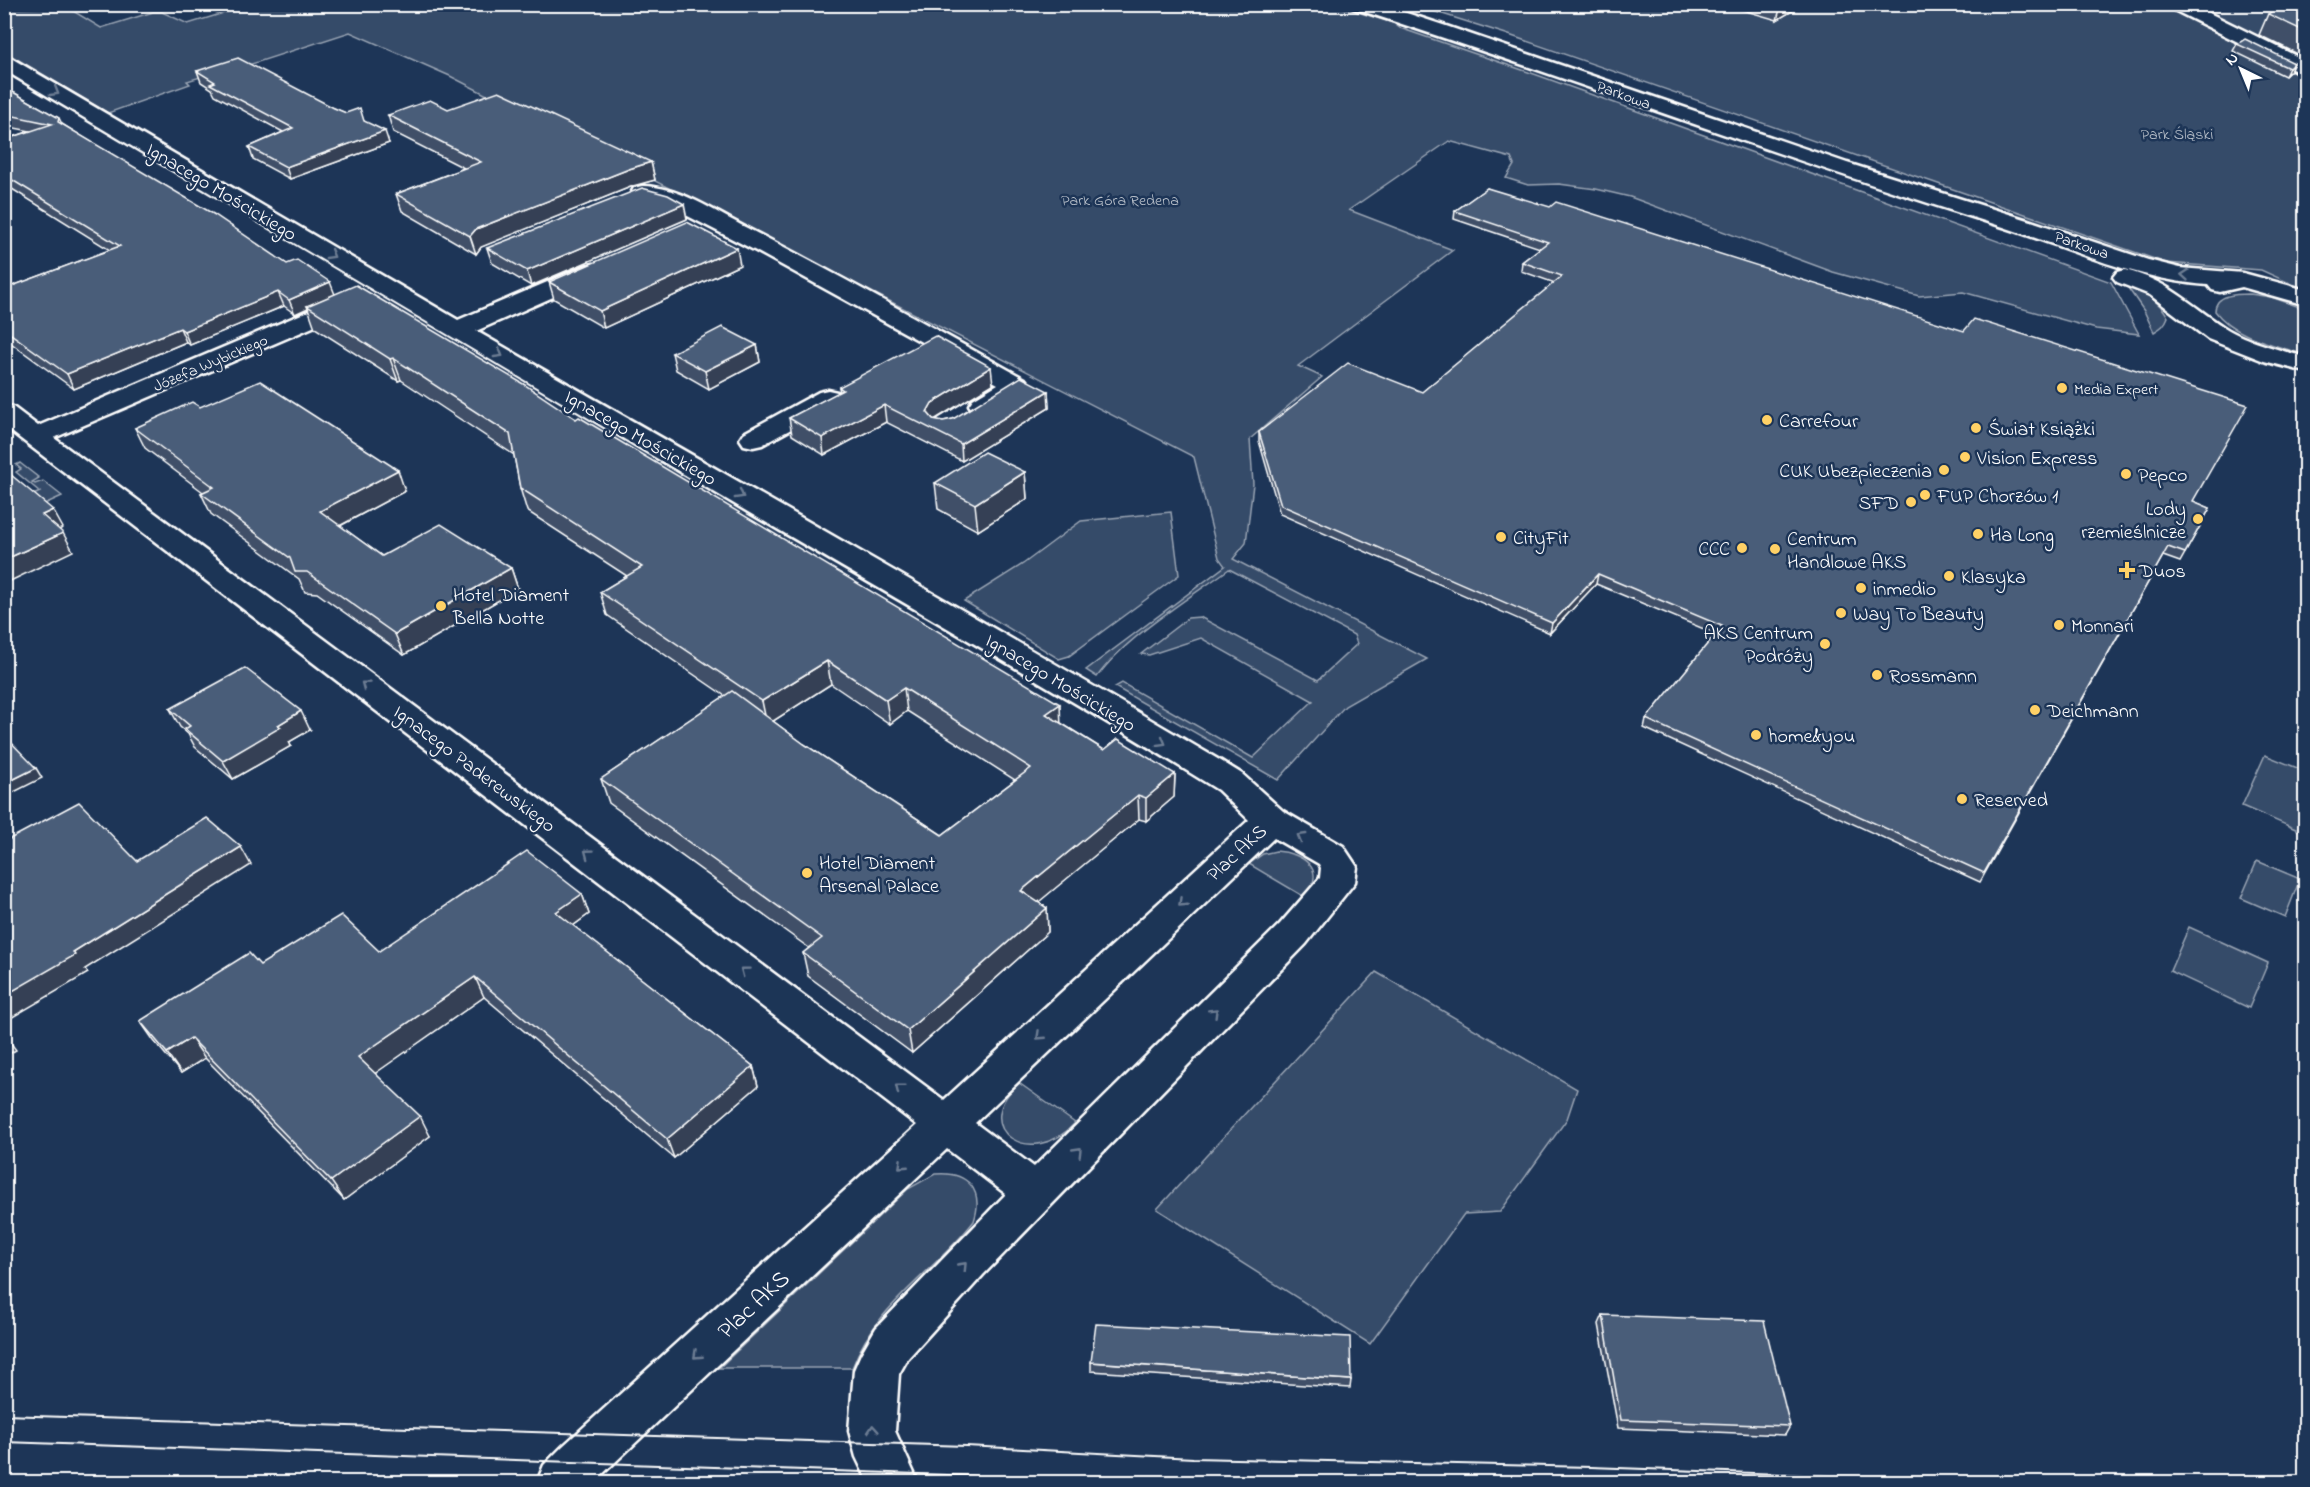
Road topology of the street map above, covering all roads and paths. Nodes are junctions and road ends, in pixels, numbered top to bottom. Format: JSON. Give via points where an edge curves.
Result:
{"nodes":[{"id":1,"x":1359,"y":4,"type":"edge"},
{"id":2,"x":2176,"y":4,"type":"edge"},
{"id":3,"x":4,"y":62,"type":"edge"},
{"id":4,"x":2303,"y":67,"type":"dead end"},
{"id":5,"x":1888,"y":185,"type":"junction"},
{"id":6,"x":624,"y":199,"type":"edge"},
{"id":7,"x":615,"y":261,"type":"edge"},
{"id":8,"x":2243,"y":280,"type":"junction"},
{"id":9,"x":385,"y":287,"type":"junction"},
{"id":10,"x":2299,"y":292,"type":"edge"},
{"id":11,"x":2188,"y":314,"type":"junction"},
{"id":12,"x":457,"y":330,"type":"junction"},
{"id":13,"x":937,"y":340,"type":"junction"},
{"id":14,"x":906,"y":356,"type":"edge"},
{"id":15,"x":2306,"y":364,"type":"edge"},
{"id":16,"x":845,"y":389,"type":"edge"},
{"id":17,"x":4,"y":413,"type":"edge"},
{"id":18,"x":962,"y":417,"type":"edge"},
{"id":19,"x":36,"y":436,"type":"junction"},
{"id":20,"x":753,"y":439,"type":"dead end"},
{"id":21,"x":1271,"y":820,"type":"junction"},
{"id":22,"x":944,"y":1125,"type":"junction"},
{"id":23,"x":1037,"y":1193,"type":"junction"},
{"id":24,"x":561,"y":1482,"type":"edge"},
{"id":25,"x":894,"y":1482,"type":"edge"}],
"edges":[{"from":1,"to":5,"type":"street","name":"Parkowa","via":[[1524,57]]},
{"from":2,"to":4,"type":"street"},
{"from":3,"to":9,"type":"street","name":"Ignacego Mościckiego","one_way":true},
{"from":8,"to":5,"type":"street","name":"Parkowa","one_way":true,"via":[[2160,271]]},
{"from":5,"to":11,"type":"street","name":"Parkowa","via":[[2150,286]]},
{"from":6,"to":13,"type":"street","via":[[653,193],[680,203],[700,224]]},
{"from":7,"to":12,"type":"street"},
{"from":8,"to":10,"type":"street","name":"Parkowa"},
{"from":8,"to":11,"type":"street","via":[[2197,294],[2187,304]]},
{"from":9,"to":12,"type":"street","name":"Ignacego Mościckiego"},
{"from":9,"to":19,"type":"street","name":"Józefa Wybickiego"},
{"from":11,"to":15,"type":"street","name":"Parkowa","via":[[2217,334]]},
{"from":12,"to":21,"type":"street","name":"Ignacego Mościckiego","one_way":true,"via":[[1209,769],[1235,786]]},
{"from":13,"to":14,"type":"street"},
{"from":13,"to":18,"type":"street","via":[[1016,384]]},
{"from":16,"to":20,"type":"street"},
{"from":17,"to":19,"type":"street","name":"Ignacego Paderewskiego"},
{"from":22,"to":19,"type":"street","name":"Ignacego Paderewskiego","one_way":true},
{"from":21,"to":22,"type":"street","name":"Plac AKS","one_way":true},
{"from":23,"to":21,"type":"street","name":"Plac AKS","one_way":true,"via":[[1293,934],[1337,882],[1339,867],[1331,855]]},
{"from":22,"to":23,"type":"street"},
{"from":22,"to":24,"type":"street","name":"Plac AKS","one_way":true},
{"from":25,"to":23,"type":"street","name":"Plac AKS","one_way":true,"via":[[872,1431],[877,1370],[892,1343],[913,1319]]}]}
